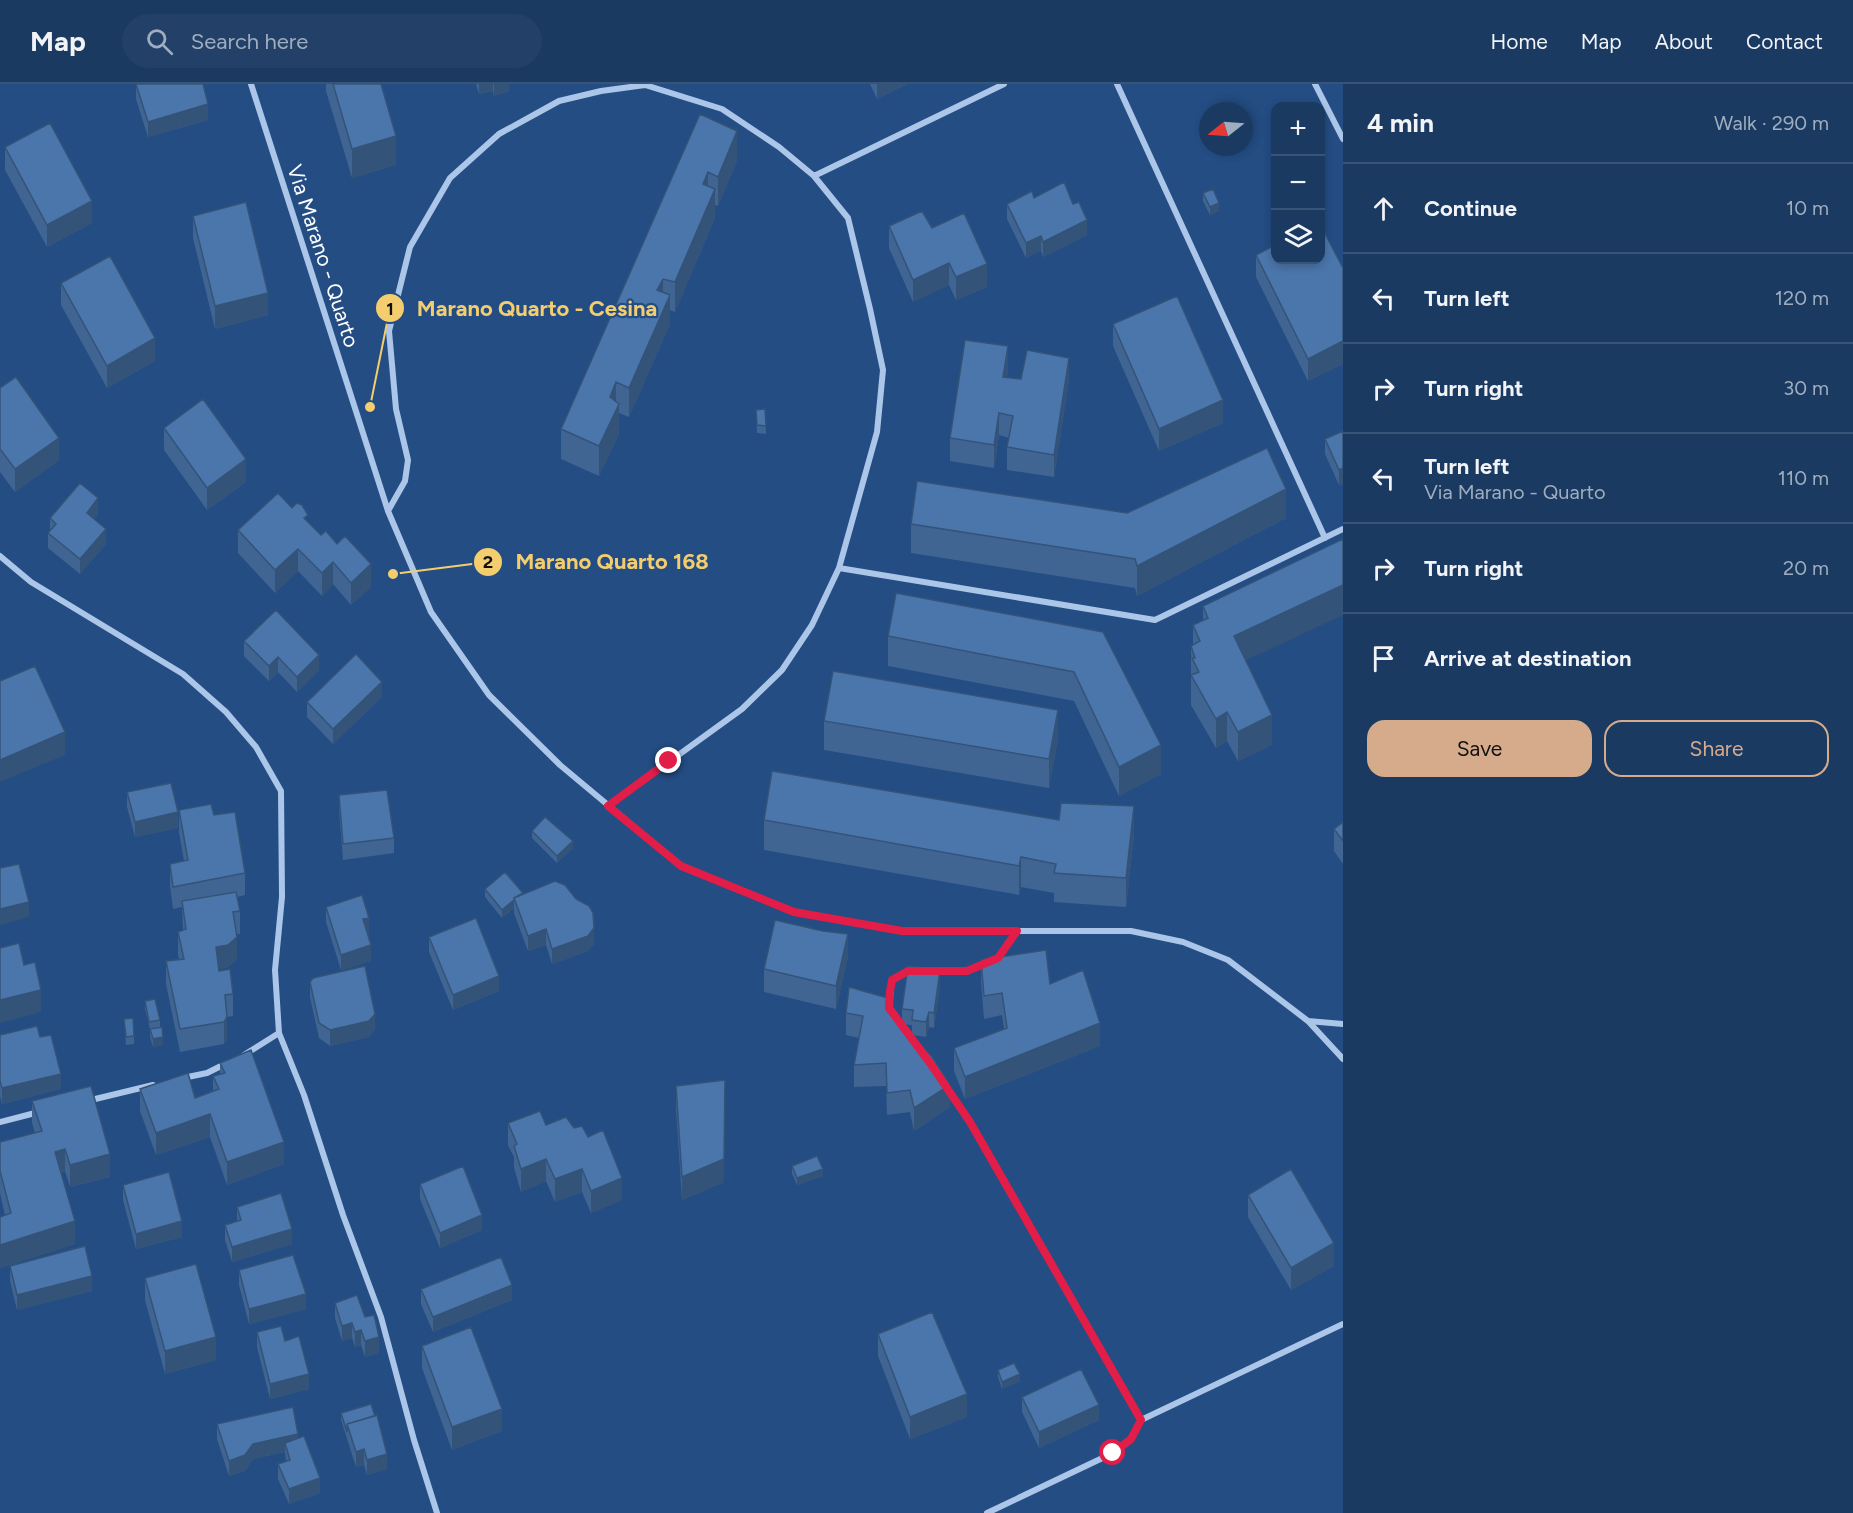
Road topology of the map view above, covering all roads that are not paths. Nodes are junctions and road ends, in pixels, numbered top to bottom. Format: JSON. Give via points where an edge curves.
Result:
{"nodes":[{"id":1,"x":251,"y":84,"type":"edge"},
{"id":2,"x":1004,"y":84,"type":"edge"},
{"id":3,"x":1117,"y":84,"type":"edge"},
{"id":4,"x":1315,"y":84,"type":"edge"},
{"id":5,"x":1343,"y":139,"type":"edge"},
{"id":6,"x":814,"y":176,"type":"junction"},
{"id":7,"x":388,"y":511,"type":"junction"},
{"id":8,"x":1343,"y":529,"type":"edge"},
{"id":9,"x":1325,"y":538,"type":"junction"},
{"id":10,"x":0,"y":556,"type":"edge"},
{"id":11,"x":839,"y":568,"type":"junction"},
{"id":12,"x":608,"y":806,"type":"junction"},
{"id":13,"x":1017,"y":931,"type":"junction"},
{"id":14,"x":920,"y":971,"type":"edge"},
{"id":15,"x":932,"y":971,"type":"edge"},
{"id":16,"x":896,"y":1017,"type":"edge"},
{"id":17,"x":1308,"y":1021,"type":"junction"},
{"id":18,"x":1343,"y":1024,"type":"edge"},
{"id":19,"x":279,"y":1033,"type":"junction"},
{"id":20,"x":241,"y":1057,"type":"edge"},
{"id":21,"x":1343,"y":1059,"type":"edge"},
{"id":22,"x":232,"y":1061,"type":"edge"},
{"id":23,"x":172,"y":1081,"type":"edge"},
{"id":24,"x":944,"y":1082,"type":"edge"},
{"id":25,"x":161,"y":1083,"type":"edge"},
{"id":26,"x":81,"y":1102,"type":"edge"},
{"id":27,"x":46,"y":1111,"type":"edge"},
{"id":28,"x":0,"y":1122,"type":"edge"},
{"id":29,"x":1343,"y":1324,"type":"edge"},
{"id":30,"x":1141,"y":1420,"type":"junction"},
{"id":31,"x":437,"y":1513,"type":"edge"},
{"id":32,"x":987,"y":1513,"type":"edge"}],
"edges":[{"from":1,"to":7,"type":"street","name":"Via Marano - Quarto"},
{"from":2,"to":6,"type":"street"},
{"from":3,"to":9,"type":"street"},
{"from":4,"to":5,"type":"street"},
{"from":6,"to":7,"type":"street","via":[[722,109],[645,86],[559,101],[499,134],[450,178],[410,247],[389,331],[396,409],[408,460],[405,480]]},
{"from":6,"to":11,"type":"street","via":[[848,218],[883,370],[877,432]]},
{"from":7,"to":12,"type":"street","name":"Via Marano - Quarto","via":[[431,612],[489,694],[560,765]]},
{"from":8,"to":9,"type":"street"},
{"from":9,"to":11,"type":"street","via":[[1155,620]]},
{"from":10,"to":19,"type":"street","via":[[32,582],[183,674],[226,712],[256,747],[281,790],[282,897],[275,970]]},
{"from":11,"to":12,"type":"street","via":[[812,625],[782,670],[742,709]]},
{"from":12,"to":13,"type":"street","name":"Via Marano - Quarto","via":[[681,866],[794,912],[902,931]]},
{"from":13,"to":15,"type":"street","via":[[998,958],[967,971]]},
{"from":13,"to":17,"type":"street","name":"Via Marano - Quarto","via":[[1131,932],[1183,942],[1228,960]]},
{"from":14,"to":16,"type":"street","via":[[908,971],[892,980],[889,1008]]},
{"from":17,"to":18,"type":"street"},
{"from":17,"to":21,"type":"street","name":"Via Marano - Quarto"},
{"from":19,"to":20,"type":"street"},
{"from":19,"to":31,"type":"street","via":[[381,1317]]},
{"from":22,"to":23,"type":"street"},
{"from":24,"to":30,"type":"street"},
{"from":25,"to":26,"type":"street"},
{"from":27,"to":28,"type":"street"},
{"from":29,"to":30,"type":"street"},
{"from":30,"to":32,"type":"street","via":[[1131,1439],[1113,1453]]}]}
